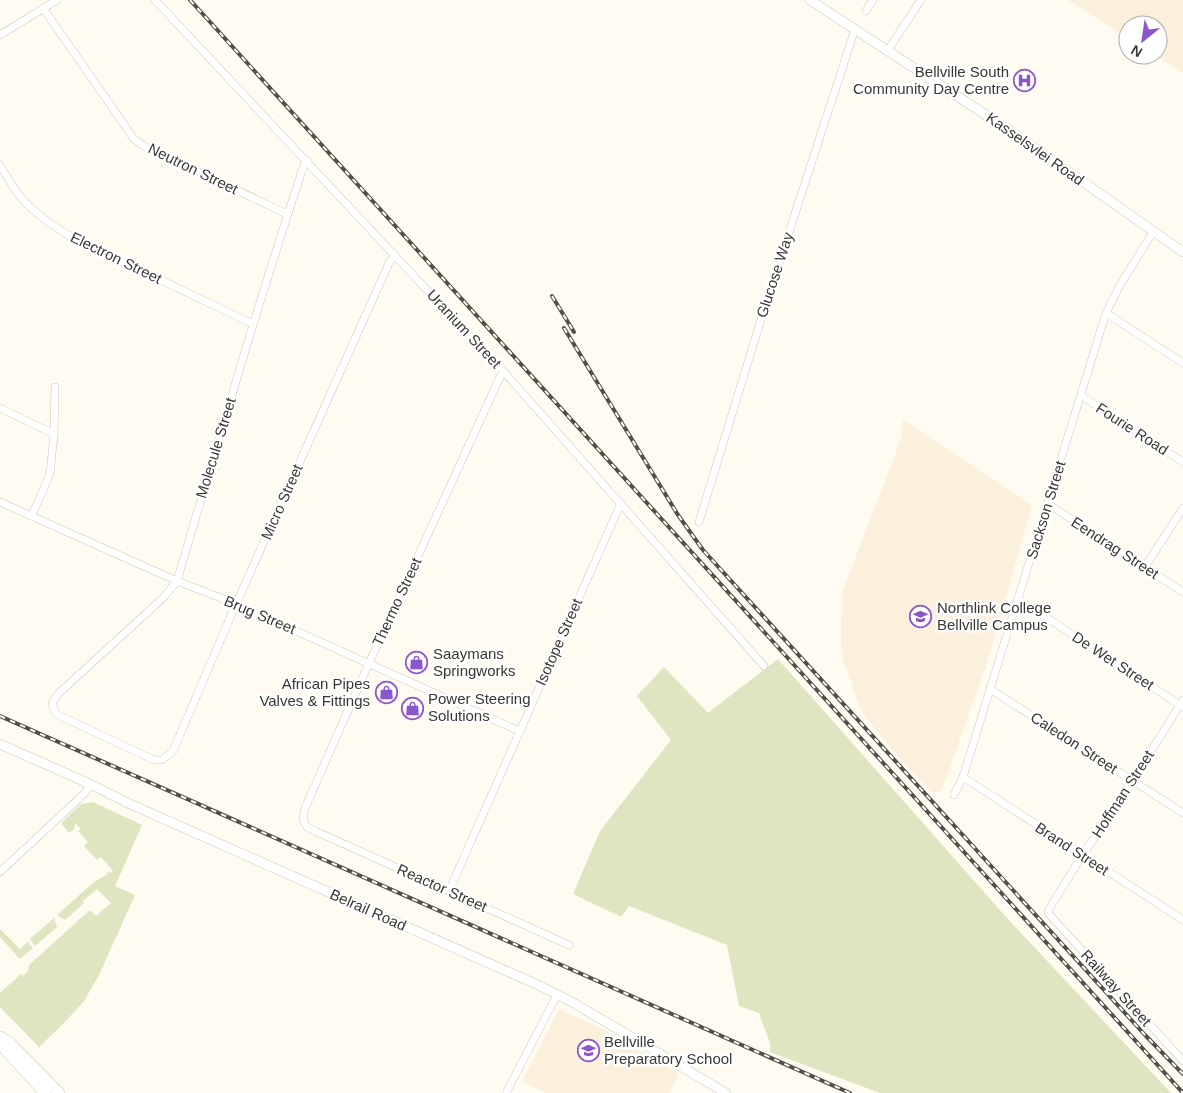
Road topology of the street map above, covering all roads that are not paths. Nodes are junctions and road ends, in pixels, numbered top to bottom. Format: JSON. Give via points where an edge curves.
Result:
{"nodes":[{"id":1,"x":57,"y":0,"type":"edge"},
{"id":2,"x":156,"y":0,"type":"edge"},
{"id":3,"x":810,"y":0,"type":"edge"},
{"id":4,"x":873,"y":0,"type":"edge"},
{"id":5,"x":920,"y":0,"type":"edge"},
{"id":6,"x":43,"y":8,"type":"junction"},
{"id":7,"x":866,"y":11,"type":"dead end"},
{"id":8,"x":854,"y":29,"type":"junction"},
{"id":9,"x":0,"y":35,"type":"edge"},
{"id":10,"x":888,"y":50,"type":"junction"},
{"id":11,"x":307,"y":160,"type":"junction"},
{"id":12,"x":0,"y":165,"type":"edge"},
{"id":13,"x":287,"y":214,"type":"junction"},
{"id":14,"x":1154,"y":232,"type":"junction"},
{"id":15,"x":1183,"y":252,"type":"edge"},
{"id":16,"x":395,"y":256,"type":"junction"},
{"id":17,"x":1106,"y":313,"type":"junction"},
{"id":18,"x":253,"y":324,"type":"junction"},
{"id":19,"x":1183,"y":363,"type":"edge"},
{"id":20,"x":504,"y":372,"type":"junction"},
{"id":21,"x":55,"y":386,"type":"dead end"},
{"id":22,"x":1082,"y":396,"type":"junction"},
{"id":23,"x":0,"y":408,"type":"edge"},
{"id":24,"x":54,"y":434,"type":"junction"},
{"id":25,"x":1183,"y":462,"type":"edge"},
{"id":26,"x":0,"y":502,"type":"edge"},
{"id":27,"x":622,"y":503,"type":"junction"},
{"id":28,"x":1048,"y":504,"type":"junction"},
{"id":29,"x":1183,"y":508,"type":"edge"},
{"id":30,"x":32,"y":515,"type":"junction"},
{"id":31,"x":699,"y":522,"type":"dead end"},
{"id":32,"x":1145,"y":567,"type":"junction"},
{"id":33,"x":177,"y":581,"type":"junction"},
{"id":34,"x":1183,"y":592,"type":"edge"},
{"id":35,"x":1018,"y":599,"type":"junction"},
{"id":36,"x":236,"y":604,"type":"junction"},
{"id":37,"x":369,"y":663,"type":"junction"},
{"id":38,"x":764,"y":666,"type":"dead end"},
{"id":39,"x":990,"y":689,"type":"junction"},
{"id":40,"x":1182,"y":704,"type":"edge"},
{"id":41,"x":519,"y":731,"type":"junction"},
{"id":42,"x":1,"y":745,"type":"edge"},
{"id":43,"x":172,"y":751,"type":"joint"},
{"id":44,"x":962,"y":777,"type":"junction"},
{"id":45,"x":1132,"y":780,"type":"junction"},
{"id":46,"x":90,"y":784,"type":"junction"},
{"id":47,"x":954,"y":795,"type":"dead end"},
{"id":48,"x":1183,"y":813,"type":"edge"},
{"id":49,"x":315,"y":830,"type":"joint"},
{"id":50,"x":1082,"y":856,"type":"junction"},
{"id":51,"x":0,"y":872,"type":"edge"},
{"id":52,"x":448,"y":891,"type":"junction"},
{"id":53,"x":1048,"y":913,"type":"joint"},
{"id":54,"x":1183,"y":920,"type":"edge"},
{"id":55,"x":569,"y":945,"type":"dead end"},
{"id":56,"x":557,"y":994,"type":"junction"},
{"id":57,"x":0,"y":1037,"type":"edge"},
{"id":58,"x":1183,"y":1062,"type":"edge"},
{"id":59,"x":45,"y":1093,"type":"edge"},
{"id":60,"x":59,"y":1093,"type":"edge"},
{"id":61,"x":506,"y":1093,"type":"edge"},
{"id":62,"x":726,"y":1093,"type":"edge"}],
"edges":[{"from":1,"to":6,"type":"street"},
{"from":2,"to":11,"type":"street","name":"Uranium Street"},
{"from":3,"to":8,"type":"street","name":"Kasselsvlei Road"},
{"from":4,"to":7,"type":"street"},
{"from":5,"to":10,"type":"street"},
{"from":6,"to":9,"type":"street"},
{"from":6,"to":13,"type":"street","name":"Neutron Street","via":[[134,139]]},
{"from":8,"to":10,"type":"street","name":"Kasselsvlei Road"},
{"from":8,"to":31,"type":"street","name":"Glucose Way"},
{"from":10,"to":14,"type":"street","name":"Kasselsvlei Road"},
{"from":11,"to":13,"type":"street","name":"Molecule Street"},
{"from":11,"to":16,"type":"street","name":"Uranium Street"},
{"from":12,"to":18,"type":"street","name":"Electron Street","via":[[19,195],[74,239]]},
{"from":13,"to":18,"type":"street","name":"Molecule Street"},
{"from":14,"to":15,"type":"street","name":"Kasselsvlei Road"},
{"from":14,"to":17,"type":"street","name":"Sackson Street"},
{"from":16,"to":20,"type":"street","name":"Uranium Street"},
{"from":16,"to":36,"type":"street","name":"Micro Street"},
{"from":17,"to":19,"type":"street"},
{"from":17,"to":22,"type":"street","name":"Sackson Street"},
{"from":18,"to":33,"type":"street","name":"Molecule Street"},
{"from":20,"to":27,"type":"street","name":"Uranium Street"},
{"from":20,"to":37,"type":"street","name":"Thermo Street"},
{"from":21,"to":24,"type":"street"},
{"from":22,"to":25,"type":"street","name":"Fourie Road"},
{"from":22,"to":28,"type":"street","name":"Sackson Street"},
{"from":23,"to":24,"type":"street"},
{"from":24,"to":30,"type":"street","via":[[50,474]]},
{"from":26,"to":30,"type":"street","name":"Brug Street"},
{"from":27,"to":38,"type":"street","name":"Uranium Street"},
{"from":27,"to":41,"type":"street","name":"Isotope Street"},
{"from":28,"to":32,"type":"street","name":"Eendrag Street"},
{"from":28,"to":35,"type":"street","name":"Sackson Street"},
{"from":29,"to":32,"type":"street"},
{"from":30,"to":33,"type":"street","name":"Brug Street"},
{"from":32,"to":34,"type":"street","name":"Eendrag Street"},
{"from":33,"to":36,"type":"street","name":"Brug Street"},
{"from":33,"to":43,"type":"street","name":"Molecule Street","via":[[163,598],[59,693],[52,706],[61,717],[154,760],[162,760]]},
{"from":35,"to":39,"type":"street","name":"Sackson Street"},
{"from":35,"to":40,"type":"street","name":"De Wet Street"},
{"from":36,"to":37,"type":"street","name":"Brug Street"},
{"from":36,"to":43,"type":"street","name":"Micro Street"},
{"from":37,"to":41,"type":"street","name":"Brug Street"},
{"from":37,"to":49,"type":"street","name":"Thermo Street","via":[[305,808],[303,820],[307,827]]},
{"from":39,"to":44,"type":"street","name":"Sackson Street"},
{"from":39,"to":45,"type":"street","name":"Caledon Street"},
{"from":40,"to":45,"type":"street","name":"Hoffman Street"},
{"from":41,"to":52,"type":"street","name":"Isotope Street"},
{"from":42,"to":46,"type":"street","name":"Belrail Road"},
{"from":44,"to":47,"type":"street","name":"Sackson Street"},
{"from":44,"to":50,"type":"street","name":"Brand Street"},
{"from":45,"to":48,"type":"street","name":"Caledon Street"},
{"from":45,"to":50,"type":"street","name":"Hoffman Street"},
{"from":46,"to":51,"type":"street","via":[[85,793]]},
{"from":46,"to":56,"type":"street","name":"Belrail Road"},
{"from":49,"to":52,"type":"street","name":"Reactor Street"},
{"from":50,"to":53,"type":"street","name":"Hoffman Street"},
{"from":50,"to":54,"type":"street","name":"Brand Street"},
{"from":52,"to":55,"type":"street","name":"Reactor Street"},
{"from":53,"to":58,"type":"street","name":"Railway Street"},
{"from":56,"to":61,"type":"street"},
{"from":56,"to":62,"type":"street","name":"Belrail Road"},
{"from":57,"to":59,"type":"main road","via":[[4,1049]]},
{"from":57,"to":60,"type":"main road"}]}
